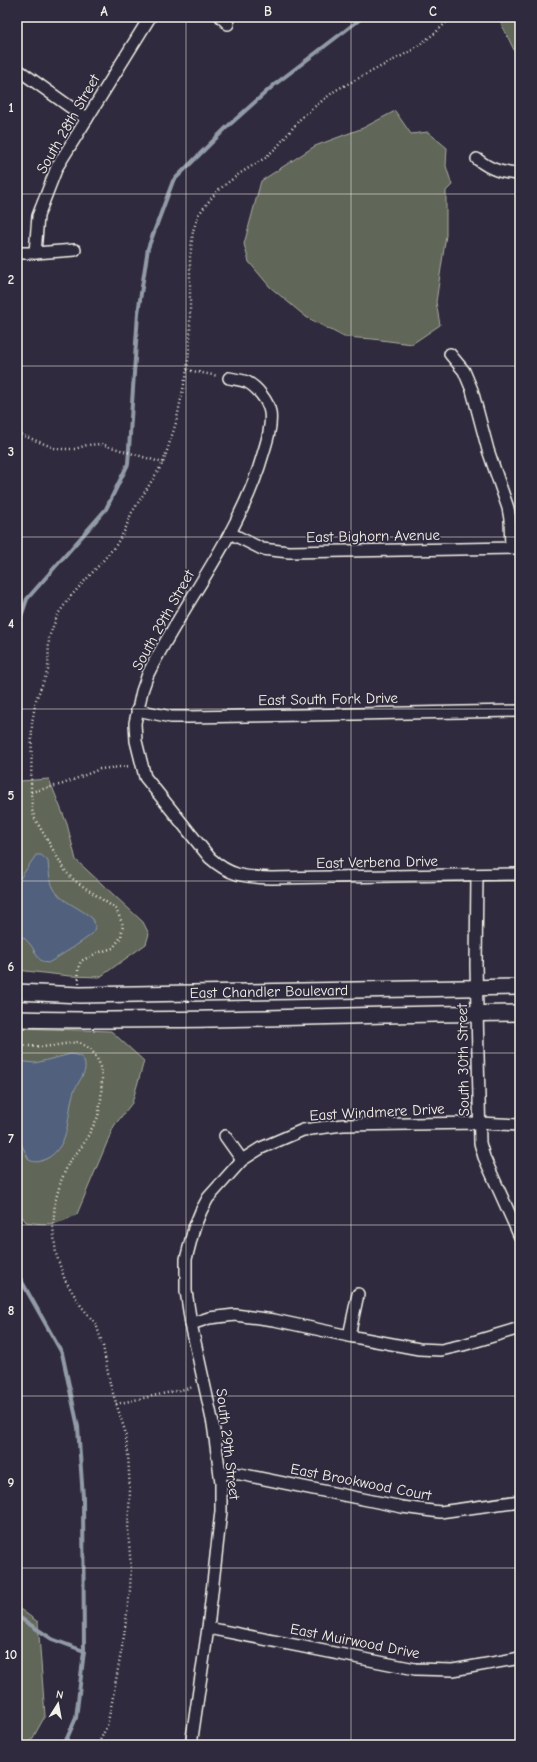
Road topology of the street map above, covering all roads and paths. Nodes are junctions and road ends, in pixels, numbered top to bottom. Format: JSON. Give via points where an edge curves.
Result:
{"nodes":[{"id":1,"x":150,"y":17,"type":"edge"},
{"id":2,"x":452,"y":17,"type":"edge"},
{"id":3,"x":17,"y":69,"type":"edge"},
{"id":4,"x":87,"y":119,"type":"junction"},
{"id":5,"x":477,"y":159,"type":"dead end"},
{"id":6,"x":520,"y":174,"type":"edge"},
{"id":7,"x":75,"y":250,"type":"dead end"},
{"id":8,"x":17,"y":253,"type":"edge"},
{"id":9,"x":35,"y":253,"type":"junction"},
{"id":10,"x":450,"y":354,"type":"dead end"},
{"id":11,"x":187,"y":370,"type":"junction"},
{"id":12,"x":229,"y":378,"type":"joint"},
{"id":13,"x":17,"y":433,"type":"edge"},
{"id":14,"x":163,"y":463,"type":"junction"},
{"id":15,"x":230,"y":533,"type":"junction"},
{"id":16,"x":515,"y":548,"type":"edge"},
{"id":17,"x":137,"y":710,"type":"junction"},
{"id":18,"x":520,"y":712,"type":"edge"},
{"id":19,"x":141,"y":764,"type":"junction"},
{"id":20,"x":31,"y":792,"type":"junction"},
{"id":21,"x":236,"y":874,"type":"joint"},
{"id":22,"x":520,"y":874,"type":"edge"},
{"id":23,"x":477,"y":875,"type":"junction"},
{"id":24,"x":74,"y":983,"type":"dead end"},
{"id":25,"x":477,"y":987,"type":"junction"},
{"id":26,"x":520,"y":987,"type":"edge"},
{"id":27,"x":17,"y":992,"type":"edge"},
{"id":28,"x":477,"y":1013,"type":"junction"},
{"id":29,"x":520,"y":1013,"type":"edge"},
{"id":30,"x":17,"y":1019,"type":"edge"},
{"id":31,"x":17,"y":1045,"type":"edge"},
{"id":32,"x":478,"y":1124,"type":"junction"},
{"id":33,"x":520,"y":1124,"type":"edge"},
{"id":34,"x":225,"y":1136,"type":"dead end"},
{"id":35,"x":242,"y":1160,"type":"junction"},
{"id":36,"x":208,"y":1198,"type":"joint"},
{"id":37,"x":520,"y":1237,"type":"edge"},
{"id":38,"x":358,"y":1294,"type":"dead end"},
{"id":39,"x":191,"y":1324,"type":"junction"},
{"id":40,"x":520,"y":1328,"type":"edge"},
{"id":41,"x":349,"y":1336,"type":"junction"},
{"id":42,"x":206,"y":1385,"type":"junction"},
{"id":43,"x":116,"y":1404,"type":"junction"},
{"id":44,"x":220,"y":1473,"type":"junction"},
{"id":45,"x":520,"y":1501,"type":"edge"},
{"id":46,"x":208,"y":1628,"type":"junction"},
{"id":47,"x":520,"y":1658,"type":"edge"},
{"id":48,"x":98,"y":1745,"type":"edge"},
{"id":49,"x":191,"y":1745,"type":"edge"}],
"edges":[{"from":1,"to":4,"type":"street","name":"South 28th Street"},
{"from":2,"to":11,"type":"path","via":[[411,51],[336,90],[301,118],[265,158],[216,191],[198,214],[190,258],[190,340]]},
{"from":3,"to":4,"type":"street"},
{"from":4,"to":9,"type":"street","name":"South 28th Street","via":[[56,168],[38,216]]},
{"from":5,"to":6,"type":"street","via":[[488,168]]},
{"from":7,"to":9,"type":"street"},
{"from":8,"to":9,"type":"street"},
{"from":10,"to":16,"type":"street","via":[[464,371],[472,390],[488,450],[508,508]]},
{"from":11,"to":12,"type":"path"},
{"from":11,"to":14,"type":"path","via":[[176,423]]},
{"from":12,"to":15,"type":"street","name":"South 29th Street","via":[[247,382],[264,397],[270,411],[267,441],[254,481]]},
{"from":13,"to":14,"type":"path","via":[[62,449],[75,449],[95,443]]},
{"from":14,"to":20,"type":"path","via":[[131,514],[116,545],[58,614],[49,638],[48,670],[36,700],[32,722]]},
{"from":15,"to":16,"type":"street","name":"East Bighorn Avenue","via":[[262,549],[289,552]]},
{"from":15,"to":17,"type":"street","name":"South 29th Street","via":[[155,660]]},
{"from":17,"to":18,"type":"street","name":"East South Fork Drive","via":[[171,717]]},
{"from":17,"to":19,"type":"street","name":"South 29th Street","via":[[136,741]]},
{"from":19,"to":20,"type":"path","via":[[100,769],[63,784]]},
{"from":19,"to":21,"type":"street","name":"South 29th Street","via":[[156,791],[210,858],[222,869]]},
{"from":20,"to":24,"type":"path","via":[[35,819],[66,872],[116,909],[123,925],[121,937],[113,948],[81,961],[78,969],[79,983]]},
{"from":21,"to":23,"type":"street","name":"East Verbena Drive","via":[[271,878]]},
{"from":22,"to":23,"type":"street","name":"East Verbena Drive"},
{"from":23,"to":25,"type":"street","name":"South 30th Street"},
{"from":25,"to":26,"type":"main road","name":"East Chandler Boulevard"},
{"from":25,"to":27,"type":"main road","name":"East Chandler Boulevard","via":[[80,995]]},
{"from":25,"to":28,"type":"street","name":"South 30th Street"},
{"from":28,"to":29,"type":"main road","name":"East Chandler Boulevard"},
{"from":28,"to":30,"type":"main road","name":"East Chandler Boulevard","via":[[99,1020]]},
{"from":28,"to":32,"type":"street","name":"South 30th Street"},
{"from":31,"to":43,"type":"path","via":[[43,1047],[78,1042],[91,1049],[99,1062],[102,1078],[98,1117],[61,1181],[55,1202],[53,1227],[56,1254],[65,1280],[96,1324]]},
{"from":32,"to":33,"type":"street","name":"East Windmere Drive"},
{"from":32,"to":35,"type":"street","name":"East Windmere Drive","via":[[343,1125],[303,1130],[261,1148]]},
{"from":32,"to":37,"type":"street","name":"South 30th Street","via":[[484,1157]]},
{"from":34,"to":35,"type":"street"},
{"from":35,"to":36,"type":"street","name":"East Windmere Drive"},
{"from":36,"to":39,"type":"street","name":"South 29th Street","via":[[194,1228],[186,1259],[186,1291]]},
{"from":38,"to":41,"type":"street"},
{"from":39,"to":41,"type":"street","via":[[209,1318],[235,1315],[274,1320]]},
{"from":39,"to":42,"type":"street","name":"South 29th Street"},
{"from":40,"to":41,"type":"street","via":[[441,1350],[419,1349]]},
{"from":42,"to":43,"type":"path"},
{"from":42,"to":44,"type":"street","name":"South 29th Street"},
{"from":43,"to":48,"type":"path","via":[[125,1431],[128,1453],[131,1569],[124,1636],[113,1695],[106,1726]]},
{"from":44,"to":45,"type":"street","name":"East Brookwood Court","via":[[240,1474],[402,1507],[440,1512]]},
{"from":44,"to":46,"type":"street","name":"South 29th Street","via":[[221,1511]]},
{"from":46,"to":47,"type":"street","name":"East Muirwood Drive","via":[[415,1669],[453,1670]]},
{"from":46,"to":49,"type":"street","name":"South 29th Street"}]}
